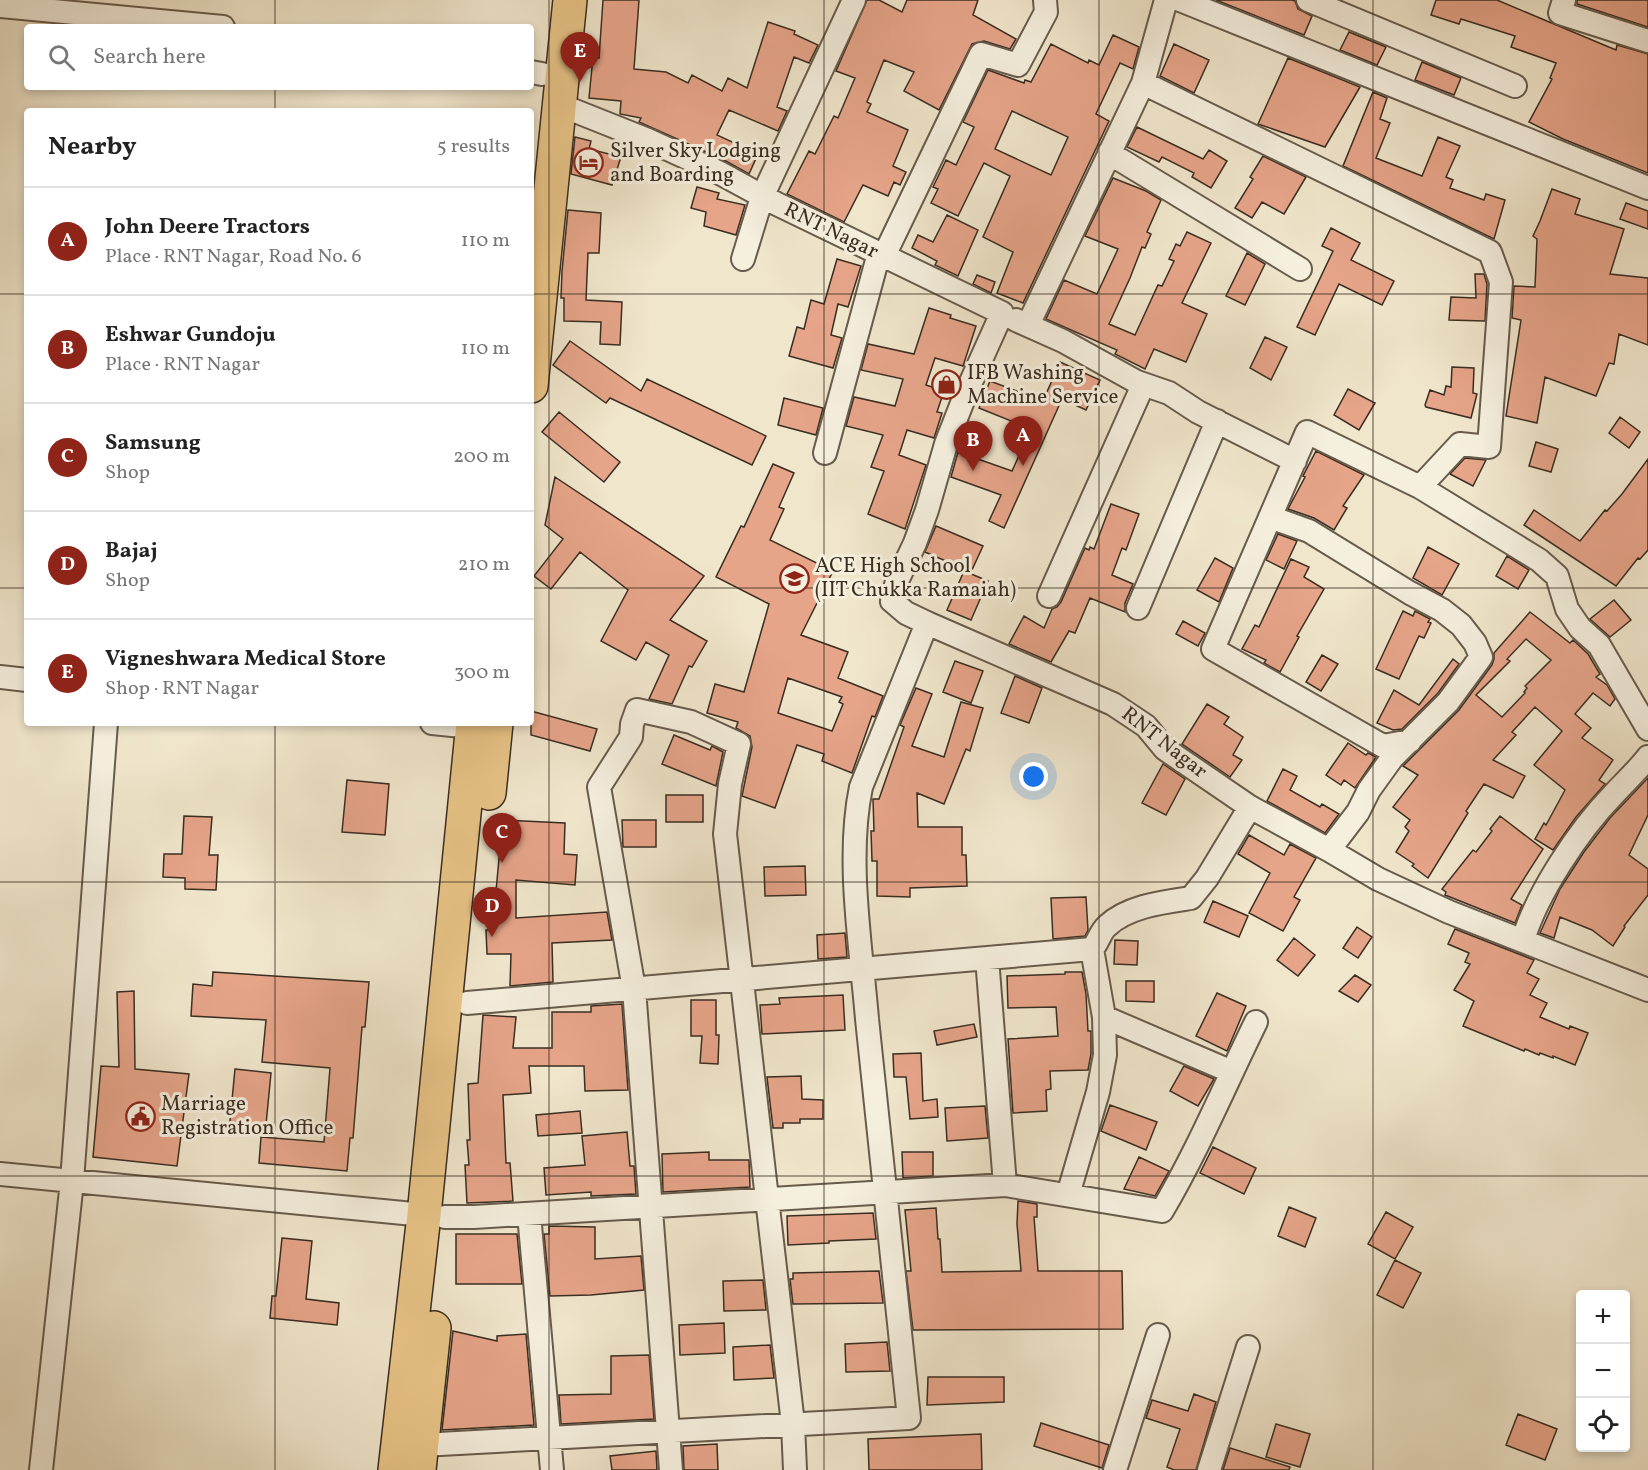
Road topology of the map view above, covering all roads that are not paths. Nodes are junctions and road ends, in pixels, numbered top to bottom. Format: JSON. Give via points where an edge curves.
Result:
{"nodes":[{"id":1,"x":549,"y":0,"type":"edge"},
{"id":2,"x":570,"y":0,"type":"edge"},
{"id":3,"x":854,"y":0,"type":"edge"},
{"id":4,"x":1166,"y":0,"type":"edge"},
{"id":5,"x":1180,"y":0,"type":"edge"},
{"id":6,"x":1308,"y":0,"type":"edge"},
{"id":7,"x":1564,"y":0,"type":"edge"},
{"id":8,"x":0,"y":6,"type":"edge"},
{"id":9,"x":1045,"y":6,"type":"edge"},
{"id":10,"x":191,"y":24,"type":"edge"},
{"id":11,"x":1648,"y":41,"type":"edge"},
{"id":12,"x":537,"y":73,"type":"edge"},
{"id":13,"x":1143,"y":83,"type":"junction"},
{"id":14,"x":1515,"y":86,"type":"dead end"},
{"id":15,"x":560,"y":105,"type":"junction"},
{"id":16,"x":534,"y":126,"type":"edge"},
{"id":17,"x":1109,"y":153,"type":"junction"},
{"id":18,"x":1648,"y":188,"type":"edge"},
{"id":19,"x":762,"y":196,"type":"junction"},
{"id":20,"x":881,"y":255,"type":"junction"},
{"id":21,"x":743,"y":259,"type":"dead end"},
{"id":22,"x":1300,"y":270,"type":"dead end"},
{"id":23,"x":1002,"y":313,"type":"junction"},
{"id":24,"x":1028,"y":325,"type":"junction"},
{"id":25,"x":534,"y":357,"type":"edge"},
{"id":26,"x":1143,"y":385,"type":"junction"},
{"id":27,"x":1217,"y":421,"type":"junction"},
{"id":28,"x":825,"y":453,"type":"dead end"},
{"id":29,"x":1294,"y":461,"type":"junction"},
{"id":30,"x":1420,"y":487,"type":"junction"},
{"id":31,"x":1270,"y":517,"type":"junction"},
{"id":32,"x":1049,"y":596,"type":"dead end"},
{"id":33,"x":1138,"y":608,"type":"dead end"},
{"id":34,"x":927,"y":623,"type":"junction"},
{"id":35,"x":0,"y":677,"type":"edge"},
{"id":36,"x":24,"y":680,"type":"edge"},
{"id":37,"x":106,"y":726,"type":"edge"},
{"id":38,"x":480,"y":726,"type":"edge"},
{"id":39,"x":480,"y":726,"type":"edge"},
{"id":40,"x":1648,"y":729,"type":"edge"},
{"id":41,"x":1410,"y":741,"type":"junction"},
{"id":42,"x":1648,"y":757,"type":"edge"},
{"id":43,"x":1250,"y":807,"type":"junction"},
{"id":44,"x":1329,"y":850,"type":"junction"},
{"id":45,"x":1523,"y":940,"type":"junction"},
{"id":46,"x":1092,"y":949,"type":"junction"},
{"id":47,"x":987,"y":958,"type":"junction"},
{"id":48,"x":863,"y":969,"type":"junction"},
{"id":49,"x":742,"y":980,"type":"junction"},
{"id":50,"x":634,"y":989,"type":"junction"},
{"id":51,"x":1648,"y":990,"type":"edge"},
{"id":52,"x":466,"y":1004,"type":"junction"},
{"id":53,"x":1104,"y":1017,"type":"junction"},
{"id":54,"x":1256,"y":1022,"type":"dead end"},
{"id":55,"x":1232,"y":1072,"type":"junction"},
{"id":56,"x":0,"y":1174,"type":"edge"},
{"id":57,"x":72,"y":1181,"type":"junction"},
{"id":58,"x":1005,"y":1185,"type":"junction"},
{"id":59,"x":883,"y":1192,"type":"junction"},
{"id":60,"x":1068,"y":1195,"type":"junction"},
{"id":61,"x":767,"y":1199,"type":"junction"},
{"id":62,"x":652,"y":1206,"type":"junction"},
{"id":63,"x":529,"y":1214,"type":"junction"},
{"id":64,"x":434,"y":1216,"type":"junction"},
{"id":65,"x":1158,"y":1335,"type":"dead end"},
{"id":66,"x":1248,"y":1347,"type":"dead end"},
{"id":67,"x":793,"y":1424,"type":"junction"},
{"id":68,"x":669,"y":1431,"type":"junction"},
{"id":69,"x":550,"y":1438,"type":"junction"},
{"id":70,"x":421,"y":1457,"type":"edge"},
{"id":71,"x":41,"y":1470,"type":"edge"},
{"id":72,"x":395,"y":1470,"type":"edge"},
{"id":73,"x":552,"y":1470,"type":"edge"},
{"id":74,"x":671,"y":1470,"type":"edge"},
{"id":75,"x":795,"y":1470,"type":"edge"},
{"id":76,"x":1115,"y":1470,"type":"edge"},
{"id":77,"x":1209,"y":1470,"type":"edge"}],
"edges":[{"from":1,"to":12,"type":"highway"},
{"from":2,"to":15,"type":"highway"},
{"from":3,"to":19,"type":"street"},
{"from":4,"to":13,"type":"street"},
{"from":5,"to":18,"type":"street"},
{"from":6,"to":14,"type":"street"},
{"from":7,"to":11,"type":"street","via":[[1560,13]]},
{"from":8,"to":10,"type":"street"},
{"from":9,"to":20,"type":"street","via":[[1018,65],[981,54]]},
{"from":12,"to":16,"type":"highway"},
{"from":13,"to":17,"type":"street"},
{"from":13,"to":30,"type":"street","via":[[1490,252],[1501,282],[1489,447],[1460,444]]},
{"from":15,"to":19,"type":"street","name":"RNT Nagar","via":[[658,144]]},
{"from":15,"to":25,"type":"highway"},
{"from":17,"to":22,"type":"street"},
{"from":17,"to":24,"type":"street"},
{"from":19,"to":20,"type":"street","name":"RNT Nagar"},
{"from":19,"to":21,"type":"street"},
{"from":20,"to":23,"type":"street","name":"RNT Nagar"},
{"from":20,"to":28,"type":"street"},
{"from":23,"to":24,"type":"street","name":"RNT Nagar"},
{"from":23,"to":34,"type":"street","name":"RNT Nagar","via":[[946,444],[915,543],[892,594],[897,606]]},
{"from":24,"to":26,"type":"street","name":"RNT Nagar"},
{"from":26,"to":27,"type":"street","name":"RNT Nagar","via":[[1169,393]]},
{"from":26,"to":32,"type":"street"},
{"from":27,"to":29,"type":"street","name":"RNT Nagar"},
{"from":27,"to":33,"type":"street"},
{"from":29,"to":30,"type":"street","via":[[1307,432]]},
{"from":29,"to":31,"type":"street"},
{"from":30,"to":40,"type":"street","via":[[1539,560],[1557,576],[1567,609],[1599,645]]},
{"from":31,"to":41,"type":"street","via":[[1213,649],[1383,746]]},
{"from":31,"to":41,"type":"street","via":[[1309,531],[1442,610],[1461,625],[1474,643],[1481,657],[1448,702]]},
{"from":34,"to":43,"type":"street","name":"RNT Nagar","via":[[1113,704],[1146,726],[1165,749]]},
{"from":34,"to":48,"type":"street","via":[[861,787],[856,812]]},
{"from":35,"to":36,"type":"street"},
{"from":37,"to":57,"type":"street"},
{"from":38,"to":52,"type":"highway"},
{"from":39,"to":64,"type":"highway"},
{"from":41,"to":44,"type":"street","via":[[1392,759]]},
{"from":42,"to":45,"type":"street","via":[[1574,844],[1530,916]]},
{"from":43,"to":44,"type":"street","name":"RNT Nagar"},
{"from":43,"to":46,"type":"street","via":[[1208,878],[1191,898],[1128,913],[1107,926]]},
{"from":44,"to":45,"type":"street","name":"RNT Nagar","via":[[1378,879],[1449,912]]},
{"from":45,"to":51,"type":"street","name":"RNT Nagar"},
{"from":46,"to":47,"type":"street"},
{"from":46,"to":53,"type":"street"},
{"from":47,"to":48,"type":"street"},
{"from":47,"to":58,"type":"street"},
{"from":48,"to":49,"type":"street"},
{"from":48,"to":59,"type":"street"},
{"from":49,"to":50,"type":"street"},
{"from":49,"to":50,"type":"street","via":[[725,834],[739,744],[691,722],[637,710],[631,737],[599,787]]},
{"from":49,"to":61,"type":"street"},
{"from":50,"to":52,"type":"street"},
{"from":50,"to":62,"type":"street"},
{"from":52,"to":64,"type":"highway"},
{"from":53,"to":55,"type":"street"},
{"from":53,"to":60,"type":"street","via":[[1105,1055],[1098,1092]]},
{"from":54,"to":55,"type":"street"},
{"from":55,"to":60,"type":"street","via":[[1209,1125],[1162,1210]]},
{"from":56,"to":57,"type":"street"},
{"from":57,"to":64,"type":"street"},
{"from":57,"to":71,"type":"street"},
{"from":58,"to":59,"type":"street"},
{"from":58,"to":60,"type":"street"},
{"from":59,"to":61,"type":"street"},
{"from":59,"to":67,"type":"street","via":[[909,1418]]},
{"from":61,"to":62,"type":"street"},
{"from":61,"to":67,"type":"street"},
{"from":62,"to":63,"type":"street"},
{"from":62,"to":68,"type":"street"},
{"from":63,"to":64,"type":"street"},
{"from":63,"to":69,"type":"street"},
{"from":64,"to":70,"type":"highway"},
{"from":64,"to":72,"type":"highway"},
{"from":65,"to":76,"type":"street"},
{"from":66,"to":77,"type":"street"},
{"from":67,"to":68,"type":"street"},
{"from":67,"to":75,"type":"street"},
{"from":68,"to":69,"type":"street"},
{"from":68,"to":74,"type":"street"},
{"from":69,"to":70,"type":"street"},
{"from":69,"to":73,"type":"street"}]}
